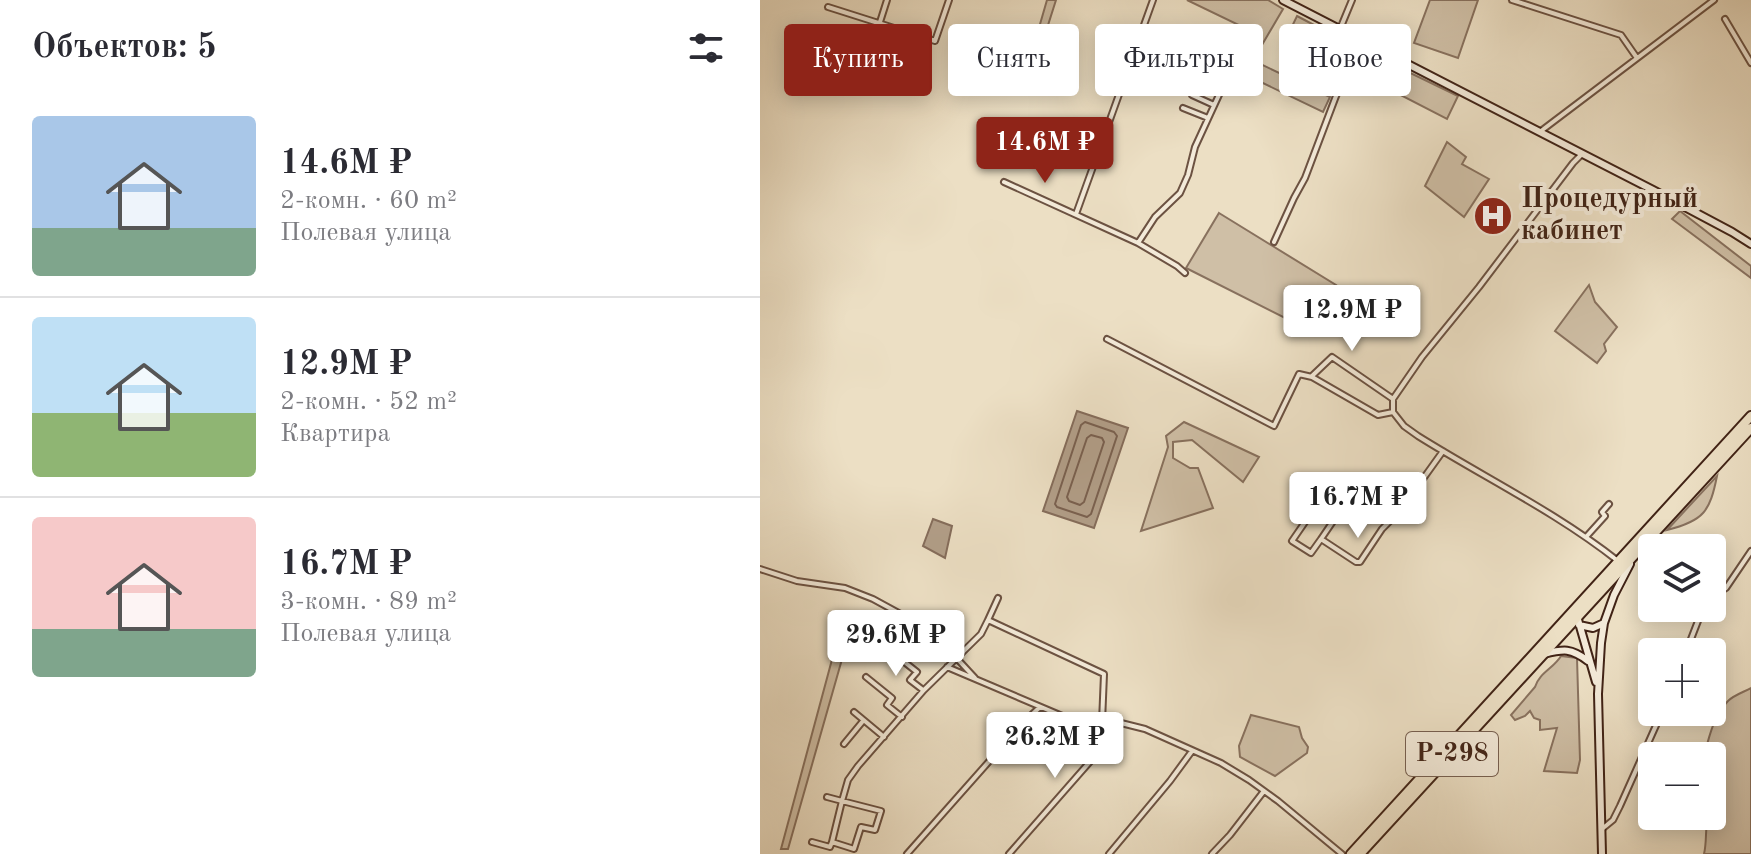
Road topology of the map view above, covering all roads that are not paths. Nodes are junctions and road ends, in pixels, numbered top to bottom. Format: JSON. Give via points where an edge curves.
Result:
{"nodes":[{"id":1,"x":887,"y":0,"type":"edge"},
{"id":2,"x":949,"y":0,"type":"edge"},
{"id":3,"x":1153,"y":0,"type":"edge"},
{"id":4,"x":1283,"y":0,"type":"edge"},
{"id":5,"x":1352,"y":0,"type":"edge"},
{"id":6,"x":1512,"y":0,"type":"edge"},
{"id":7,"x":1714,"y":0,"type":"edge"},
{"id":8,"x":828,"y":7,"type":"dead end"},
{"id":9,"x":1725,"y":19,"type":"dead end"},
{"id":10,"x":880,"y":22,"type":"junction"},
{"id":11,"x":1145,"y":24,"type":"edge"},
{"id":12,"x":1330,"y":24,"type":"edge"},
{"id":13,"x":1342,"y":24,"type":"edge"},
{"id":14,"x":1637,"y":58,"type":"junction"},
{"id":15,"x":1751,"y":63,"type":"edge"},
{"id":16,"x":1411,"y":66,"type":"edge"},
{"id":17,"x":1119,"y":96,"type":"edge"},
{"id":18,"x":1194,"y":96,"type":"edge"},
{"id":19,"x":1218,"y":96,"type":"edge"},
{"id":20,"x":1336,"y":96,"type":"edge"},
{"id":21,"x":1214,"y":105,"type":"junction"},
{"id":22,"x":1183,"y":108,"type":"dead end"},
{"id":23,"x":1208,"y":118,"type":"junction"},
{"id":24,"x":1539,"y":133,"type":"junction"},
{"id":25,"x":1581,"y":155,"type":"junction"},
{"id":26,"x":1004,"y":182,"type":"dead end"},
{"id":27,"x":1076,"y":214,"type":"junction"},
{"id":28,"x":1274,"y":242,"type":"dead end"},
{"id":29,"x":1138,"y":243,"type":"junction"},
{"id":30,"x":1751,"y":244,"type":"edge"},
{"id":31,"x":1185,"y":273,"type":"dead end"},
{"id":32,"x":1107,"y":339,"type":"dead end"},
{"id":33,"x":1312,"y":377,"type":"junction"},
{"id":34,"x":1393,"y":399,"type":"junction"},
{"id":35,"x":1393,"y":412,"type":"junction"},
{"id":36,"x":1751,"y":416,"type":"edge"},
{"id":37,"x":1751,"y":428,"type":"edge"},
{"id":38,"x":1443,"y":451,"type":"junction"},
{"id":39,"x":1304,"y":479,"type":"dead end"},
{"id":40,"x":1355,"y":489,"type":"dead end"},
{"id":41,"x":1320,"y":500,"type":"junction"},
{"id":42,"x":1609,"y":504,"type":"dead end"},
{"id":43,"x":1327,"y":505,"type":"tunnel mouth"},
{"id":44,"x":1652,"y":534,"type":"edge"},
{"id":45,"x":1586,"y":537,"type":"junction"},
{"id":46,"x":1321,"y":539,"type":"junction"},
{"id":47,"x":1638,"y":549,"type":"edge"},
{"id":48,"x":1638,"y":550,"type":"edge"},
{"id":49,"x":1751,"y":551,"type":"edge"},
{"id":50,"x":1618,"y":561,"type":"junction"},
{"id":51,"x":760,"y":569,"type":"edge"},
{"id":52,"x":1726,"y":588,"type":"edge"},
{"id":53,"x":998,"y":598,"type":"dead end"},
{"id":54,"x":1578,"y":605,"type":"junction"},
{"id":55,"x":895,"y":611,"type":"junction"},
{"id":56,"x":988,"y":620,"type":"junction"},
{"id":57,"x":1578,"y":621,"type":"junction"},
{"id":58,"x":1604,"y":623,"type":"junction"},
{"id":59,"x":888,"y":625,"type":"dead end"},
{"id":60,"x":883,"y":645,"type":"dead end"},
{"id":61,"x":1544,"y":654,"type":"junction"},
{"id":62,"x":957,"y":659,"type":"junction"},
{"id":63,"x":1590,"y":662,"type":"junction"},
{"id":64,"x":947,"y":667,"type":"junction"},
{"id":65,"x":866,"y":677,"type":"dead end"},
{"id":66,"x":976,"y":680,"type":"junction"},
{"id":67,"x":924,"y":690,"type":"junction"},
{"id":68,"x":1598,"y":694,"type":"junction"},
{"id":69,"x":1040,"y":707,"type":"junction"},
{"id":70,"x":854,"y":712,"type":"dead end"},
{"id":71,"x":902,"y":717,"type":"junction"},
{"id":72,"x":863,"y":721,"type":"junction"},
{"id":73,"x":1102,"y":722,"type":"junction"},
{"id":74,"x":1121,"y":723,"type":"junction"},
{"id":75,"x":1656,"y":726,"type":"edge"},
{"id":76,"x":884,"y":737,"type":"junction"},
{"id":77,"x":844,"y":744,"type":"dead end"},
{"id":78,"x":1192,"y":751,"type":"junction"},
{"id":79,"x":1264,"y":791,"type":"junction"},
{"id":80,"x":827,"y":797,"type":"dead end"},
{"id":81,"x":842,"y":801,"type":"junction"},
{"id":82,"x":1602,"y":829,"type":"junction"},
{"id":83,"x":812,"y":842,"type":"dead end"},
{"id":84,"x":832,"y":842,"type":"junction"},
{"id":85,"x":907,"y":854,"type":"edge"},
{"id":86,"x":1009,"y":854,"type":"edge"},
{"id":87,"x":1109,"y":854,"type":"edge"},
{"id":88,"x":1212,"y":854,"type":"edge"},
{"id":89,"x":1342,"y":854,"type":"edge"},
{"id":90,"x":1351,"y":854,"type":"edge"},
{"id":91,"x":1360,"y":854,"type":"edge"},
{"id":92,"x":1602,"y":854,"type":"edge"}],
"edges":[{"from":1,"to":10,"type":"street"},
{"from":2,"to":10,"type":"street","via":[[935,41]]},
{"from":3,"to":11,"type":"street"},
{"from":4,"to":12,"type":"main road"},
{"from":5,"to":13,"type":"street"},
{"from":6,"to":14,"type":"street","via":[[1621,35]]},
{"from":7,"to":14,"type":"street"},
{"from":8,"to":10,"type":"street"},
{"from":9,"to":15,"type":"street"},
{"from":14,"to":24,"type":"street"},
{"from":16,"to":24,"type":"main road"},
{"from":17,"to":27,"type":"street"},
{"from":18,"to":21,"type":"street"},
{"from":19,"to":21,"type":"street"},
{"from":20,"to":28,"type":"street"},
{"from":21,"to":23,"type":"street"},
{"from":22,"to":23,"type":"street"},
{"from":23,"to":29,"type":"street","via":[[1180,193]]},
{"from":24,"to":25,"type":"main road"},
{"from":25,"to":30,"type":"main road"},
{"from":25,"to":34,"type":"street"},
{"from":26,"to":27,"type":"street"},
{"from":27,"to":29,"type":"street"},
{"from":29,"to":31,"type":"street"},
{"from":32,"to":33,"type":"street","via":[[1274,426],[1299,374]]},
{"from":33,"to":34,"type":"street","via":[[1332,357]]},
{"from":33,"to":35,"type":"street","via":[[1378,415]]},
{"from":34,"to":35,"type":"street"},
{"from":35,"to":38,"type":"street","via":[[1404,426]]},
{"from":36,"to":50,"type":"highway","number":"Р-298"},
{"from":37,"to":44,"type":"highway","number":"Р-298"},
{"from":38,"to":45,"type":"street"},
{"from":38,"to":46,"type":"street","via":[[1360,562]]},
{"from":39,"to":41,"type":"street","via":[[1325,493]]},
{"from":40,"to":46,"type":"street"},
{"from":41,"to":43,"type":"street"},
{"from":41,"to":46,"type":"street","via":[[1292,541],[1311,553]]},
{"from":42,"to":45,"type":"street"},
{"from":45,"to":50,"type":"street"},
{"from":47,"to":57,"type":"highway","number":"Р-298"},
{"from":48,"to":58,"type":"main road"},
{"from":49,"to":52,"type":"street"},
{"from":50,"to":54,"type":"highway","number":"Р-298"},
{"from":51,"to":55,"type":"street","via":[[845,588]]},
{"from":53,"to":56,"type":"street"},
{"from":54,"to":57,"type":"main road"},
{"from":54,"to":90,"type":"highway","number":"Р-298"},
{"from":55,"to":59,"type":"street"},
{"from":55,"to":62,"type":"street"},
{"from":56,"to":62,"type":"street"},
{"from":56,"to":73,"type":"street","via":[[1104,674]]},
{"from":57,"to":58,"type":"main road","via":[[1593,628]]},
{"from":57,"to":61,"type":"highway","number":"Р-298"},
{"from":57,"to":63,"type":"main road"},
{"from":58,"to":68,"type":"main road"},
{"from":60,"to":67,"type":"street","via":[[917,672],[910,680]]},
{"from":61,"to":63,"type":"main road","via":[[1570,650]]},
{"from":61,"to":91,"type":"highway","number":"Р-298"},
{"from":62,"to":64,"type":"street"},
{"from":62,"to":66,"type":"street"},
{"from":63,"to":68,"type":"main road"},
{"from":64,"to":66,"type":"street"},
{"from":64,"to":67,"type":"street"},
{"from":65,"to":71,"type":"street","via":[[892,698],[887,705]]},
{"from":66,"to":69,"type":"street"},
{"from":67,"to":71,"type":"street"},
{"from":68,"to":82,"type":"main road"},
{"from":69,"to":73,"type":"street","via":[[1067,718]]},
{"from":69,"to":85,"type":"street"},
{"from":70,"to":72,"type":"street"},
{"from":71,"to":76,"type":"street"},
{"from":72,"to":76,"type":"street"},
{"from":72,"to":77,"type":"street"},
{"from":73,"to":74,"type":"street"},
{"from":74,"to":78,"type":"street"},
{"from":74,"to":86,"type":"street"},
{"from":75,"to":82,"type":"street","via":[[1613,820]]},
{"from":76,"to":81,"type":"street","via":[[848,780]]},
{"from":78,"to":79,"type":"street"},
{"from":78,"to":87,"type":"street"},
{"from":79,"to":88,"type":"street"},
{"from":79,"to":89,"type":"street"},
{"from":80,"to":81,"type":"street"},
{"from":81,"to":84,"type":"street"},
{"from":81,"to":84,"type":"street","via":[[881,811],[875,830],[861,827],[854,849]]},
{"from":82,"to":92,"type":"main road"},
{"from":83,"to":84,"type":"street","via":[[830,847]]}]}
